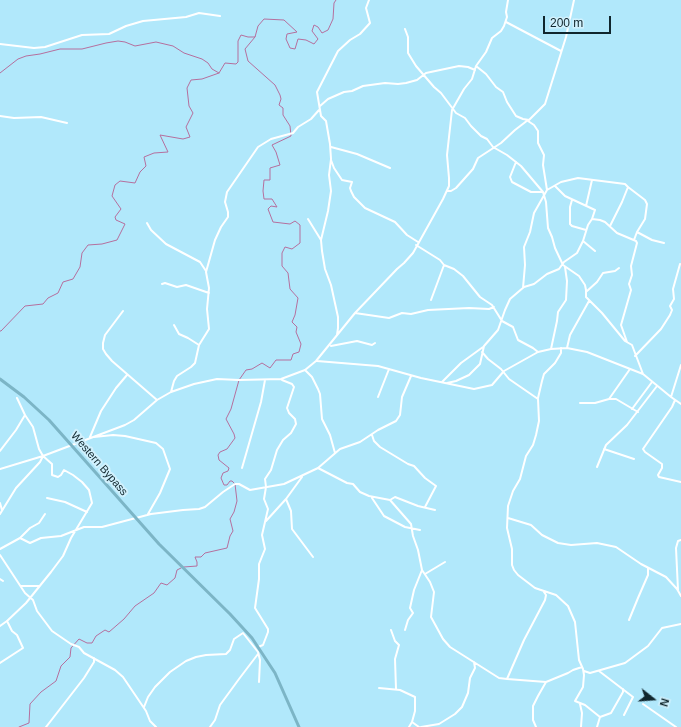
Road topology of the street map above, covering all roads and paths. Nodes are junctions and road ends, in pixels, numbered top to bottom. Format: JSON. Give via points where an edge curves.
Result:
{"nodes":[{"id":1,"x":369,"y":0,"type":"edge"},
{"id":2,"x":508,"y":0,"type":"edge"},
{"id":3,"x":574,"y":0,"type":"edge"},
{"id":4,"x":220,"y":16,"type":"dead end"},
{"id":5,"x":506,"y":22,"type":"junction"},
{"id":6,"x":405,"y":29,"type":"dead end"},
{"id":7,"x":0,"y":44,"type":"edge"},
{"id":8,"x":561,"y":51,"type":"junction"},
{"id":9,"x":476,"y":66,"type":"junction"},
{"id":10,"x":475,"y":70,"type":"junction"},
{"id":11,"x":424,"y":74,"type":"junction"},
{"id":12,"x":320,"y":108,"type":"junction"},
{"id":13,"x":453,"y":108,"type":"junction"},
{"id":14,"x":0,"y":116,"type":"edge"},
{"id":15,"x":528,"y":120,"type":"junction"},
{"id":16,"x":67,"y":123,"type":"dead end"},
{"id":17,"x":330,"y":147,"type":"junction"},
{"id":18,"x":493,"y":147,"type":"junction"},
{"id":19,"x":331,"y":159,"type":"junction"},
{"id":20,"x":516,"y":162,"type":"junction"},
{"id":21,"x":334,"y":168,"type":"junction"},
{"id":22,"x":390,"y":168,"type":"dead end"},
{"id":23,"x":330,"y":170,"type":"junction"},
{"id":24,"x":592,"y":180,"type":"junction"},
{"id":25,"x":555,"y":186,"type":"junction"},
{"id":26,"x":628,"y":187,"type":"junction"},
{"id":27,"x":447,"y":191,"type":"junction"},
{"id":28,"x":545,"y":191,"type":"junction"},
{"id":29,"x":572,"y":200,"type":"junction"},
{"id":30,"x":586,"y":206,"type":"junction"},
{"id":31,"x":308,"y":219,"type":"dead end"},
{"id":32,"x":592,"y":219,"type":"junction"},
{"id":33,"x":147,"y":224,"type":"dead end"},
{"id":34,"x":610,"y":226,"type":"junction"},
{"id":35,"x":587,"y":230,"type":"junction"},
{"id":36,"x":636,"y":232,"type":"junction"},
{"id":37,"x":321,"y":240,"type":"junction"},
{"id":38,"x":634,"y":240,"type":"junction"},
{"id":39,"x":584,"y":241,"type":"junction"},
{"id":40,"x":418,"y":242,"type":"junction"},
{"id":41,"x":664,"y":243,"type":"dead end"},
{"id":42,"x":416,"y":245,"type":"junction"},
{"id":43,"x":595,"y":251,"type":"dead end"},
{"id":44,"x":680,"y":264,"type":"edge"},
{"id":45,"x":444,"y":265,"type":"junction"},
{"id":46,"x":564,"y":266,"type":"junction"},
{"id":47,"x":619,"y":268,"type":"dead end"},
{"id":48,"x":206,"y":272,"type":"junction"},
{"id":49,"x":162,"y":284,"type":"dead end"},
{"id":50,"x":523,"y":288,"type":"junction"},
{"id":51,"x":586,"y":292,"type":"junction"},
{"id":52,"x":209,"y":293,"type":"junction"},
{"id":53,"x":431,"y":300,"type":"dead end"},
{"id":54,"x":589,"y":301,"type":"junction"},
{"id":55,"x":494,"y":308,"type":"junction"},
{"id":56,"x":123,"y":311,"type":"dead end"},
{"id":57,"x":355,"y":313,"type":"junction"},
{"id":58,"x":501,"y":320,"type":"junction"},
{"id":59,"x":174,"y":325,"type":"dead end"},
{"id":60,"x":337,"y":336,"type":"junction"},
{"id":61,"x":627,"y":342,"type":"junction"},
{"id":62,"x":375,"y":343,"type":"dead end"},
{"id":63,"x":199,"y":345,"type":"junction"},
{"id":64,"x":330,"y":346,"type":"junction"},
{"id":65,"x":484,"y":346,"type":"junction"},
{"id":66,"x":561,"y":348,"type":"junction"},
{"id":67,"x":566,"y":348,"type":"junction"},
{"id":68,"x":551,"y":349,"type":"junction"},
{"id":69,"x":482,"y":352,"type":"junction"},
{"id":70,"x":538,"y":352,"type":"junction"},
{"id":71,"x":635,"y":356,"type":"junction"},
{"id":72,"x":316,"y":361,"type":"junction"},
{"id":73,"x":681,"y":365,"type":"edge"},
{"id":74,"x":389,"y":369,"type":"junction"},
{"id":75,"x":630,"y":369,"type":"junction"},
{"id":76,"x":305,"y":370,"type":"junction"},
{"id":77,"x":504,"y":371,"type":"junction"},
{"id":78,"x":642,"y":374,"type":"junction"},
{"id":79,"x":127,"y":375,"type":"junction"},
{"id":80,"x":411,"y":376,"type":"junction"},
{"id":81,"x":0,"y":379,"type":"edge"},
{"id":82,"x":281,"y":379,"type":"junction"},
{"id":83,"x":265,"y":380,"type":"junction"},
{"id":84,"x":441,"y":382,"type":"junction"},
{"id":85,"x":652,"y":382,"type":"junction"},
{"id":86,"x":446,"y":383,"type":"junction"},
{"id":87,"x":657,"y":386,"type":"junction"},
{"id":88,"x":171,"y":392,"type":"junction"},
{"id":89,"x":378,"y":397,"type":"dead end"},
{"id":90,"x":671,"y":397,"type":"junction"},
{"id":91,"x":17,"y":398,"type":"dead end"},
{"id":92,"x":538,"y":399,"type":"junction"},
{"id":93,"x":608,"y":399,"type":"junction"},
{"id":94,"x":157,"y":400,"type":"junction"},
{"id":95,"x":675,"y":400,"type":"junction"},
{"id":96,"x":580,"y":403,"type":"dead end"},
{"id":97,"x":681,"y":404,"type":"edge"},
{"id":98,"x":632,"y":409,"type":"junction"},
{"id":99,"x":638,"y":412,"type":"junction"},
{"id":100,"x":25,"y":415,"type":"junction"},
{"id":101,"x":372,"y":435,"type":"junction"},
{"id":102,"x":90,"y":438,"type":"junction"},
{"id":103,"x":72,"y":444,"type":"junction"},
{"id":104,"x":604,"y":449,"type":"junction"},
{"id":105,"x":0,"y":451,"type":"edge"},
{"id":106,"x":335,"y":454,"type":"junction"},
{"id":107,"x":43,"y":456,"type":"junction"},
{"id":108,"x":634,"y":459,"type":"dead end"},
{"id":109,"x":597,"y":467,"type":"dead end"},
{"id":110,"x":242,"y":468,"type":"dead end"},
{"id":111,"x":318,"y":468,"type":"junction"},
{"id":112,"x":0,"y":469,"type":"edge"},
{"id":113,"x":303,"y":476,"type":"junction"},
{"id":114,"x":681,"y":482,"type":"edge"},
{"id":115,"x":266,"y":487,"type":"junction"},
{"id":116,"x":371,"y":497,"type":"junction"},
{"id":117,"x":47,"y":498,"type":"dead end"},
{"id":118,"x":286,"y":499,"type":"junction"},
{"id":119,"x":390,"y":500,"type":"junction"},
{"id":120,"x":0,"y":503,"type":"edge"},
{"id":121,"x":425,"y":507,"type":"junction"},
{"id":122,"x":2,"y":510,"type":"junction"},
{"id":123,"x":435,"y":510,"type":"dead end"},
{"id":124,"x":87,"y":512,"type":"junction"},
{"id":125,"x":0,"y":514,"type":"edge"},
{"id":126,"x":45,"y":514,"type":"dead end"},
{"id":127,"x":148,"y":515,"type":"junction"},
{"id":128,"x":134,"y":518,"type":"junction"},
{"id":129,"x":508,"y":518,"type":"junction"},
{"id":130,"x":265,"y":522,"type":"junction"},
{"id":131,"x":412,"y":529,"type":"junction"},
{"id":132,"x":77,"y":530,"type":"junction"},
{"id":133,"x":420,"y":530,"type":"dead end"},
{"id":134,"x":20,"y":538,"type":"junction"},
{"id":135,"x":681,"y":540,"type":"edge"},
{"id":136,"x":0,"y":550,"type":"edge"},
{"id":137,"x":0,"y":555,"type":"edge"},
{"id":138,"x":312,"y":557,"type":"dead end"},
{"id":139,"x":445,"y":562,"type":"dead end"},
{"id":140,"x":648,"y":568,"type":"junction"},
{"id":141,"x":422,"y":570,"type":"junction"},
{"id":142,"x":425,"y":574,"type":"junction"},
{"id":143,"x":0,"y":579,"type":"edge"},
{"id":144,"x":3,"y":581,"type":"dead end"},
{"id":145,"x":20,"y":586,"type":"junction"},
{"id":146,"x":39,"y":586,"type":"junction"},
{"id":147,"x":543,"y":591,"type":"junction"},
{"id":148,"x":678,"y":591,"type":"junction"},
{"id":149,"x":681,"y":596,"type":"edge"},
{"id":150,"x":30,"y":597,"type":"junction"},
{"id":151,"x":629,"y":620,"type":"dead end"},
{"id":152,"x":7,"y":621,"type":"junction"},
{"id":153,"x":681,"y":624,"type":"edge"},
{"id":154,"x":0,"y":626,"type":"edge"},
{"id":155,"x":391,"y":630,"type":"dead end"},
{"id":156,"x":405,"y":630,"type":"dead end"},
{"id":157,"x":258,"y":647,"type":"junction"},
{"id":158,"x":258,"y":654,"type":"junction"},
{"id":159,"x":93,"y":657,"type":"junction"},
{"id":160,"x":473,"y":661,"type":"junction"},
{"id":161,"x":0,"y":663,"type":"edge"},
{"id":162,"x":482,"y":666,"type":"junction"},
{"id":163,"x":582,"y":667,"type":"junction"},
{"id":164,"x":475,"y":668,"type":"junction"},
{"id":165,"x":584,"y":670,"type":"junction"},
{"id":166,"x":599,"y":671,"type":"junction"},
{"id":167,"x":507,"y":679,"type":"junction"},
{"id":168,"x":259,"y":682,"type":"dead end"},
{"id":169,"x":546,"y":682,"type":"junction"},
{"id":170,"x":379,"y":688,"type":"dead end"},
{"id":171,"x":396,"y":689,"type":"junction"},
{"id":172,"x":623,"y":689,"type":"junction"},
{"id":173,"x":579,"y":703,"type":"junction"},
{"id":174,"x":643,"y":704,"type":"dead end"},
{"id":175,"x":144,"y":707,"type":"junction"},
{"id":176,"x":624,"y":715,"type":"dead end"},
{"id":177,"x":600,"y":718,"type":"junction"},
{"id":178,"x":412,"y":722,"type":"junction"},
{"id":179,"x":434,"y":725,"type":"junction"},
{"id":180,"x":46,"y":727,"type":"edge"},
{"id":181,"x":156,"y":727,"type":"edge"},
{"id":182,"x":210,"y":727,"type":"edge"},
{"id":183,"x":300,"y":727,"type":"edge"},
{"id":184,"x":409,"y":727,"type":"edge"},
{"id":185,"x":420,"y":727,"type":"edge"},
{"id":186,"x":439,"y":727,"type":"edge"},
{"id":187,"x":536,"y":727,"type":"edge"},
{"id":188,"x":581,"y":727,"type":"edge"},
{"id":189,"x":596,"y":727,"type":"edge"},
{"id":190,"x":676,"y":727,"type":"edge"}],
"edges":[{"from":1,"to":12,"type":"street","via":[[366,8],[370,23],[338,51],[317,90]]},
{"from":2,"to":5,"type":"street"},
{"from":3,"to":8,"type":"street"},
{"from":4,"to":7,"type":"street","via":[[199,13],[186,18],[143,21],[110,34],[82,35],[45,47]]},
{"from":5,"to":8,"type":"street"},
{"from":5,"to":9,"type":"street","via":[[501,31],[492,38],[484,57]]},
{"from":6,"to":11,"type":"street","via":[[408,53]]},
{"from":8,"to":15,"type":"street","via":[[545,104]]},
{"from":9,"to":10,"type":"street"},
{"from":9,"to":15,"type":"street","via":[[504,94],[516,116]]},
{"from":10,"to":11,"type":"street","via":[[459,66]]},
{"from":10,"to":13,"type":"street"},
{"from":11,"to":12,"type":"street","via":[[417,80],[406,83],[363,86],[344,92],[328,100]]},
{"from":11,"to":13,"type":"street"},
{"from":12,"to":17,"type":"street","via":[[321,116],[326,121]]},
{"from":12,"to":48,"type":"street","via":[[293,133],[264,142],[250,158],[227,192],[225,202],[228,217],[215,240]]},
{"from":13,"to":18,"type":"street"},
{"from":13,"to":27,"type":"street","via":[[446,156],[449,178]]},
{"from":14,"to":16,"type":"street","via":[[41,117]]},
{"from":15,"to":18,"type":"street"},
{"from":15,"to":28,"type":"street","via":[[538,130],[538,143],[544,155]]},
{"from":17,"to":19,"type":"street"},
{"from":17,"to":22,"type":"street","via":[[352,152]]},
{"from":18,"to":20,"type":"street"},
{"from":18,"to":27,"type":"street","via":[[478,158],[456,188],[451,192]]},
{"from":19,"to":21,"type":"street"},
{"from":19,"to":23,"type":"street"},
{"from":20,"to":28,"type":"street"},
{"from":20,"to":28,"type":"street","via":[[510,177],[512,182],[531,192]]},
{"from":21,"to":23,"type":"street"},
{"from":21,"to":40,"type":"street","via":[[342,180],[352,182],[351,191],[365,208],[395,222]]},
{"from":23,"to":37,"type":"street","via":[[331,196]]},
{"from":24,"to":25,"type":"street","via":[[578,178],[566,180]]},
{"from":24,"to":26,"type":"street","via":[[625,184]]},
{"from":24,"to":30,"type":"street"},
{"from":25,"to":28,"type":"street"},
{"from":25,"to":29,"type":"street"},
{"from":26,"to":34,"type":"street"},
{"from":26,"to":36,"type":"street","via":[[645,200],[647,206],[645,219]]},
{"from":27,"to":40,"type":"street"},
{"from":28,"to":46,"type":"street","via":[[548,228]]},
{"from":28,"to":50,"type":"street","via":[[534,213],[524,247]]},
{"from":29,"to":30,"type":"street"},
{"from":29,"to":35,"type":"street","via":[[570,224]]},
{"from":30,"to":32,"type":"street","via":[[595,210]]},
{"from":31,"to":37,"type":"street"},
{"from":32,"to":34,"type":"street"},
{"from":32,"to":35,"type":"street"},
{"from":33,"to":48,"type":"street","via":[[166,244],[200,262]]},
{"from":34,"to":38,"type":"street","via":[[617,233]]},
{"from":35,"to":39,"type":"street"},
{"from":36,"to":38,"type":"street"},
{"from":36,"to":41,"type":"street"},
{"from":37,"to":60,"type":"street","via":[[325,272],[331,285],[338,317]]},
{"from":38,"to":61,"type":"street","via":[[637,246],[631,266],[631,290],[621,325]]},
{"from":39,"to":43,"type":"street"},
{"from":39,"to":46,"type":"street","via":[[579,250],[564,262]]},
{"from":40,"to":42,"type":"street"},
{"from":42,"to":45,"type":"street"},
{"from":42,"to":57,"type":"street","via":[[413,253]]},
{"from":44,"to":71,"type":"street","via":[[673,289],[674,299],[670,306],[670,315],[661,329]]},
{"from":45,"to":53,"type":"street"},
{"from":45,"to":55,"type":"street","via":[[463,276],[480,297]]},
{"from":46,"to":50,"type":"street"},
{"from":46,"to":51,"type":"street","via":[[578,276],[585,285]]},
{"from":46,"to":68,"type":"street","via":[[567,281],[566,300],[558,312]]},
{"from":47,"to":51,"type":"street","via":[[603,273]]},
{"from":48,"to":52,"type":"street"},
{"from":49,"to":52,"type":"street","via":[[188,286]]},
{"from":50,"to":58,"type":"street","via":[[508,303]]},
{"from":51,"to":54,"type":"street","via":[[585,296]]},
{"from":52,"to":63,"type":"street","via":[[209,329]]},
{"from":54,"to":61,"type":"street"},
{"from":54,"to":67,"type":"street","via":[[570,335]]},
{"from":55,"to":57,"type":"street","via":[[428,310],[411,314],[400,313],[389,318]]},
{"from":55,"to":58,"type":"street"},
{"from":56,"to":79,"type":"street","via":[[105,335],[103,349]]},
{"from":57,"to":60,"type":"street"},
{"from":58,"to":65,"type":"street","via":[[496,333]]},
{"from":58,"to":70,"type":"street","via":[[513,327],[518,340]]},
{"from":59,"to":63,"type":"street","via":[[179,334]]},
{"from":60,"to":64,"type":"street"},
{"from":61,"to":71,"type":"street","via":[[632,345]]},
{"from":62,"to":64,"type":"street","via":[[370,345],[355,342]]},
{"from":63,"to":88,"type":"street","via":[[195,363],[177,376]]},
{"from":64,"to":72,"type":"street"},
{"from":65,"to":69,"type":"street"},
{"from":65,"to":84,"type":"street"},
{"from":66,"to":67,"type":"street"},
{"from":66,"to":68,"type":"street"},
{"from":66,"to":92,"type":"street","via":[[561,353],[542,381]]},
{"from":67,"to":75,"type":"street","via":[[587,352]]},
{"from":68,"to":70,"type":"street"},
{"from":69,"to":77,"type":"street"},
{"from":69,"to":86,"type":"street","via":[[480,364],[469,375]]},
{"from":70,"to":77,"type":"street"},
{"from":71,"to":78,"type":"street"},
{"from":72,"to":74,"type":"street","via":[[372,365]]},
{"from":72,"to":76,"type":"street"},
{"from":73,"to":90,"type":"street"},
{"from":74,"to":80,"type":"street"},
{"from":74,"to":89,"type":"street"},
{"from":75,"to":78,"type":"street"},
{"from":75,"to":93,"type":"street"},
{"from":76,"to":82,"type":"street"},
{"from":76,"to":106,"type":"street","via":[[312,377],[320,394],[322,419]]},
{"from":77,"to":86,"type":"street","via":[[492,385],[479,389]]},
{"from":77,"to":92,"type":"street","via":[[509,379]]},
{"from":78,"to":85,"type":"street"},
{"from":79,"to":94,"type":"street"},
{"from":79,"to":102,"type":"street","via":[[101,411]]},
{"from":80,"to":84,"type":"street"},
{"from":80,"to":101,"type":"street","via":[[402,397],[398,419]]},
{"from":81,"to":103,"type":"main road","name":"Western Bypass","via":[[24,397]]},
{"from":82,"to":83,"type":"street"},
{"from":82,"to":115,"type":"street","via":[[294,386],[287,408],[296,424],[277,450],[271,470],[265,478]]},
{"from":83,"to":88,"type":"street","via":[[212,380]]},
{"from":83,"to":110,"type":"street"},
{"from":84,"to":86,"type":"street"},
{"from":85,"to":87,"type":"street"},
{"from":85,"to":98,"type":"street"},
{"from":87,"to":90,"type":"street"},
{"from":87,"to":99,"type":"street"},
{"from":88,"to":94,"type":"street"},
{"from":90,"to":95,"type":"street"},
{"from":91,"to":100,"type":"street"},
{"from":92,"to":129,"type":"street","via":[[539,421],[534,443],[526,456],[520,479],[510,499]]},
{"from":93,"to":96,"type":"street"},
{"from":93,"to":98,"type":"street","via":[[616,399]]},
{"from":94,"to":102,"type":"street","via":[[130,422]]},
{"from":95,"to":97,"type":"street"},
{"from":95,"to":114,"type":"street","via":[[643,449],[662,464],[659,477]]},
{"from":98,"to":99,"type":"street"},
{"from":99,"to":104,"type":"street"},
{"from":100,"to":105,"type":"street"},
{"from":100,"to":107,"type":"street","via":[[33,427]]},
{"from":101,"to":106,"type":"street","via":[[357,444],[340,449]]},
{"from":101,"to":121,"type":"street","via":[[380,447],[414,466],[436,486]]},
{"from":102,"to":103,"type":"street"},
{"from":102,"to":127,"type":"street","via":[[124,436],[156,443],[163,449],[170,469]]},
{"from":103,"to":107,"type":"street"},
{"from":103,"to":128,"type":"main road","name":"Western Bypass"},
{"from":104,"to":108,"type":"street"},
{"from":104,"to":109,"type":"street"},
{"from":106,"to":111,"type":"street"},
{"from":107,"to":112,"type":"street"},
{"from":107,"to":122,"type":"street","via":[[16,488]]},
{"from":107,"to":124,"type":"street","via":[[52,464],[52,474],[58,477],[64,470],[86,486],[92,501]]},
{"from":111,"to":113,"type":"street"},
{"from":111,"to":116,"type":"street","via":[[352,484],[360,492]]},
{"from":113,"to":115,"type":"street","via":[[281,485]]},
{"from":113,"to":118,"type":"street"},
{"from":115,"to":127,"type":"street","via":[[250,490],[236,484],[202,508]]},
{"from":115,"to":130,"type":"street","via":[[264,499],[268,509]]},
{"from":116,"to":119,"type":"street"},
{"from":116,"to":131,"type":"street","via":[[384,516]]},
{"from":117,"to":124,"type":"street","via":[[65,502]]},
{"from":118,"to":130,"type":"street"},
{"from":118,"to":138,"type":"street","via":[[291,511],[292,529]]},
{"from":119,"to":121,"type":"street","via":[[395,497]]},
{"from":119,"to":131,"type":"street"},
{"from":120,"to":122,"type":"street"},
{"from":121,"to":123,"type":"street"},
{"from":122,"to":125,"type":"street"},
{"from":124,"to":132,"type":"street"},
{"from":126,"to":134,"type":"street","via":[[39,523]]},
{"from":127,"to":128,"type":"street"},
{"from":128,"to":132,"type":"street","via":[[102,527],[84,527]]},
{"from":128,"to":157,"type":"main road","name":"Western Bypass","via":[[230,614]]},
{"from":129,"to":140,"type":"street","via":[[531,525],[542,536],[558,543],[598,543],[616,547]]},
{"from":129,"to":147,"type":"street","via":[[507,528],[513,567],[518,575]]},
{"from":130,"to":157,"type":"street","via":[[262,535],[265,548],[259,564],[255,608],[268,632],[263,645]]},
{"from":131,"to":133,"type":"street"},
{"from":131,"to":141,"type":"street"},
{"from":132,"to":134,"type":"street","via":[[30,543]]},
{"from":132,"to":146,"type":"street","via":[[63,556]]},
{"from":134,"to":136,"type":"street"},
{"from":135,"to":148,"type":"street","via":[[678,541],[676,548]]},
{"from":137,"to":145,"type":"street"},
{"from":139,"to":142,"type":"street"},
{"from":140,"to":148,"type":"street","via":[[666,577]]},
{"from":140,"to":151,"type":"street","via":[[648,575]]},
{"from":141,"to":142,"type":"street"},
{"from":141,"to":156,"type":"street","via":[[410,608],[413,613]]},
{"from":142,"to":160,"type":"street","via":[[434,592],[432,620],[447,643]]},
{"from":143,"to":144,"type":"street"},
{"from":145,"to":146,"type":"street"},
{"from":145,"to":150,"type":"street"},
{"from":146,"to":150,"type":"street"},
{"from":147,"to":163,"type":"street","via":[[556,595],[568,606],[575,622],[578,655]]},
{"from":147,"to":167,"type":"street","via":[[546,595],[545,600]]},
{"from":148,"to":149,"type":"street"},
{"from":150,"to":152,"type":"street"},
{"from":150,"to":159,"type":"street","via":[[52,631]]},
{"from":152,"to":154,"type":"street"},
{"from":152,"to":161,"type":"street","via":[[22,648]]},
{"from":153,"to":166,"type":"street","via":[[662,628],[648,646],[629,661]]},
{"from":155,"to":171,"type":"street","via":[[399,645],[395,659]]},
{"from":157,"to":183,"type":"main road","via":[[274,673]]},
{"from":158,"to":168,"type":"street"},
{"from":158,"to":175,"type":"street","via":[[243,633],[234,639],[226,654],[196,657],[170,672],[155,687]]},
{"from":158,"to":182,"type":"street","via":[[220,705]]},
{"from":159,"to":175,"type":"street","via":[[123,677]]},
{"from":159,"to":180,"type":"street","via":[[94,662],[84,678]]},
{"from":160,"to":162,"type":"street"},
{"from":160,"to":164,"type":"street"},
{"from":162,"to":164,"type":"street"},
{"from":162,"to":167,"type":"street","via":[[499,678]]},
{"from":163,"to":165,"type":"street"},
{"from":163,"to":169,"type":"street"},
{"from":164,"to":179,"type":"street","via":[[462,708]]},
{"from":165,"to":166,"type":"street","via":[[590,673]]},
{"from":165,"to":173,"type":"street","via":[[583,687],[575,701]]},
{"from":166,"to":172,"type":"street"},
{"from":167,"to":169,"type":"street"},
{"from":169,"to":187,"type":"street","via":[[534,706],[533,720]]},
{"from":170,"to":171,"type":"street"},
{"from":171,"to":178,"type":"street","via":[[415,697]]},
{"from":172,"to":176,"type":"street","via":[[633,697]]},
{"from":172,"to":177,"type":"street","via":[[611,712]]},
{"from":173,"to":177,"type":"street"},
{"from":173,"to":188,"type":"street","via":[[582,713]]},
{"from":174,"to":190,"type":"street"},
{"from":175,"to":181,"type":"street","via":[[150,721]]},
{"from":177,"to":189,"type":"street"},
{"from":178,"to":184,"type":"street"},
{"from":178,"to":185,"type":"street"},
{"from":179,"to":185,"type":"street"},
{"from":179,"to":186,"type":"street"}]}
